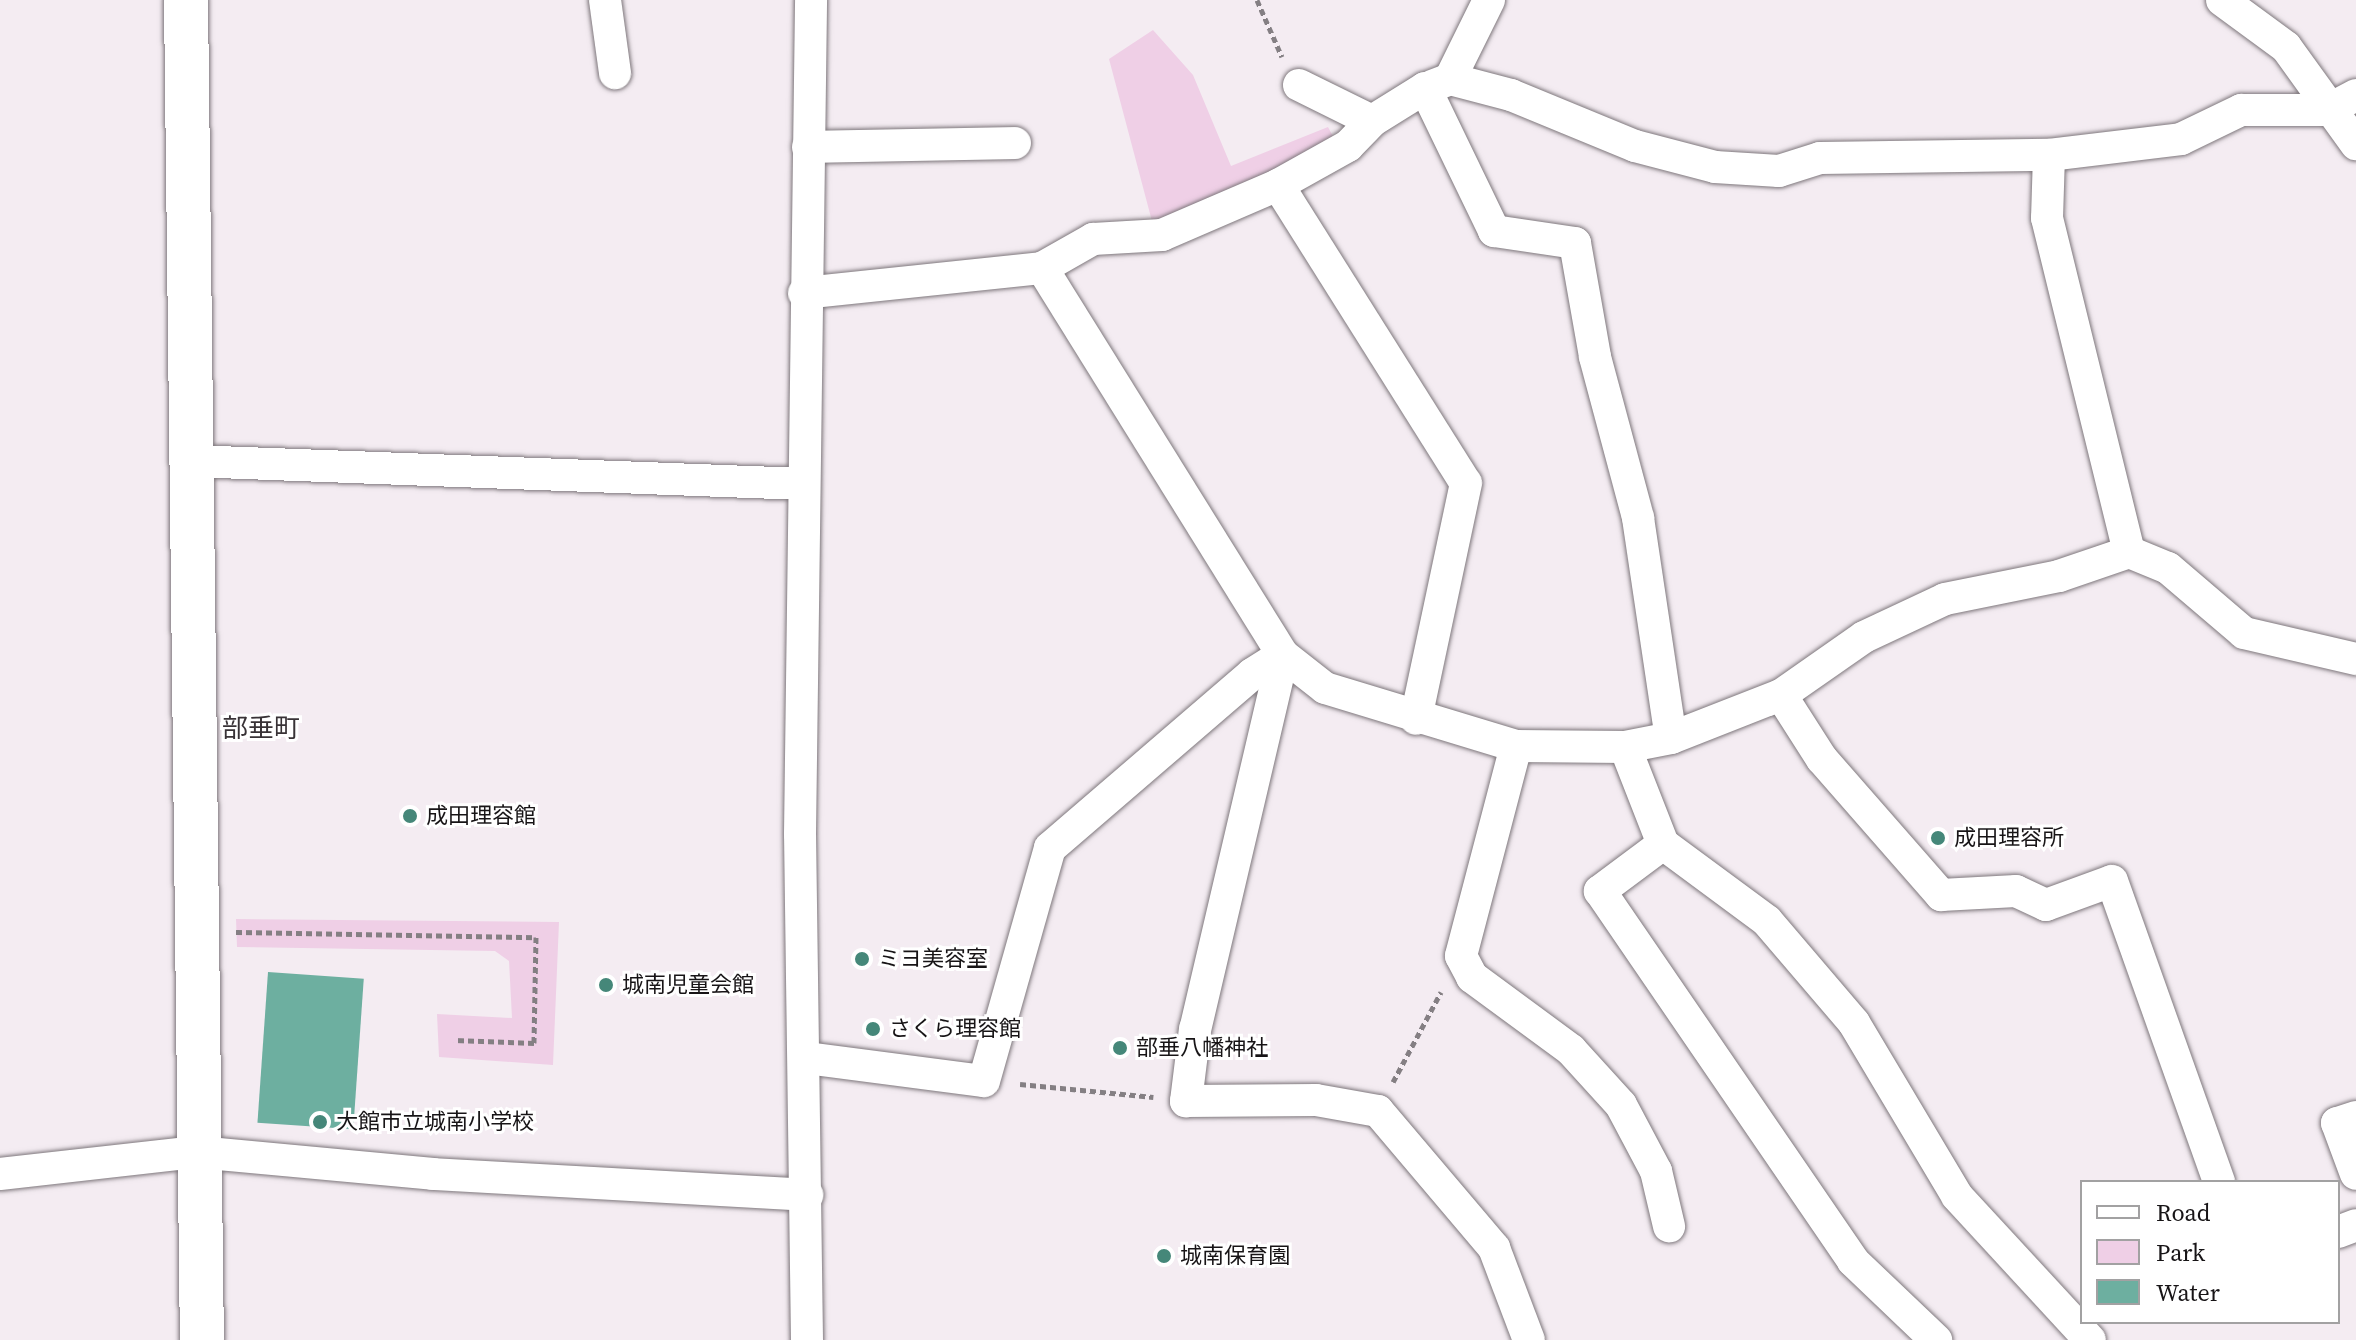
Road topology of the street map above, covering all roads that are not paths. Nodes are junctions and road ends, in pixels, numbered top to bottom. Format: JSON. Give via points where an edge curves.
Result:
{"nodes":[{"id":1,"x":186,"y":0,"type":"edge"},
{"id":2,"x":605,"y":0,"type":"edge"},
{"id":3,"x":811,"y":0,"type":"edge"},
{"id":4,"x":1489,"y":0,"type":"edge"},
{"id":5,"x":2222,"y":0,"type":"edge"},
{"id":6,"x":615,"y":73,"type":"dead end"},
{"id":7,"x":1438,"y":84,"type":"junction"},
{"id":8,"x":1299,"y":85,"type":"road end"},
{"id":9,"x":2356,"y":95,"type":"edge"},
{"id":10,"x":2328,"y":110,"type":"junction"},
{"id":11,"x":1372,"y":121,"type":"junction"},
{"id":12,"x":1015,"y":143,"type":"dead end"},
{"id":13,"x":2356,"y":144,"type":"edge"},
{"id":14,"x":808,"y":147,"type":"junction"},
{"id":15,"x":2049,"y":155,"type":"junction"},
{"id":16,"x":1278,"y":185,"type":"junction"},
{"id":17,"x":1042,"y":268,"type":"junction"},
{"id":18,"x":804,"y":293,"type":"junction"},
{"id":19,"x":191,"y":461,"type":"junction"},
{"id":20,"x":803,"y":484,"type":"junction"},
{"id":21,"x":2129,"y":552,"type":"junction"},
{"id":22,"x":1283,"y":655,"type":"junction"},
{"id":23,"x":2354,"y":664,"type":"edge"},
{"id":24,"x":1781,"y":695,"type":"junction"},
{"id":25,"x":1416,"y":719,"type":"junction"},
{"id":26,"x":1671,"y":738,"type":"junction"},
{"id":27,"x":1516,"y":746,"type":"junction"},
{"id":28,"x":1625,"y":747,"type":"junction"},
{"id":29,"x":1663,"y":844,"type":"junction"},
{"id":30,"x":806,"y":1058,"type":"junction"},
{"id":31,"x":2356,"y":1117,"type":"edge"},
{"id":32,"x":197,"y":1152,"type":"junction"},
{"id":33,"x":0,"y":1174,"type":"edge"},
{"id":34,"x":2356,"y":1174,"type":"edge"},
{"id":35,"x":2218,"y":1180,"type":"edge"},
{"id":36,"x":807,"y":1195,"type":"junction"},
{"id":37,"x":1669,"y":1226,"type":"dead end"},
{"id":38,"x":202,"y":1340,"type":"edge"},
{"id":39,"x":807,"y":1340,"type":"edge"},
{"id":40,"x":1529,"y":1340,"type":"edge"},
{"id":41,"x":1936,"y":1340,"type":"edge"},
{"id":42,"x":2090,"y":1340,"type":"edge"}],
"edges":[{"from":1,"to":19,"type":"street"},
{"from":2,"to":6,"type":"street"},
{"from":3,"to":14,"type":"street"},
{"from":4,"to":7,"type":"street"},
{"from":5,"to":10,"type":"street","via":[[2286,47]]},
{"from":7,"to":11,"type":"street"},
{"from":7,"to":15,"type":"street","via":[[1511,95],[1635,146],[1715,167],[1779,171],[1820,158]]},
{"from":7,"to":26,"type":"street","via":[[1494,231],[1575,243],[1595,357],[1638,518]]},
{"from":8,"to":11,"type":"street"},
{"from":9,"to":10,"type":"street"},
{"from":10,"to":13,"type":"street"},
{"from":10,"to":15,"type":"street","via":[[2241,110],[2181,139]]},
{"from":11,"to":16,"type":"street","via":[[1348,146]]},
{"from":12,"to":14,"type":"street"},
{"from":14,"to":18,"type":"street"},
{"from":15,"to":21,"type":"street","via":[[2047,218]]},
{"from":16,"to":17,"type":"street","via":[[1162,235],[1093,239]]},
{"from":16,"to":25,"type":"street","via":[[1466,483]]},
{"from":17,"to":18,"type":"street"},
{"from":17,"to":22,"type":"street"},
{"from":18,"to":20,"type":"street"},
{"from":19,"to":20,"type":"street"},
{"from":19,"to":32,"type":"street"},
{"from":20,"to":30,"type":"street","via":[[800,834]]},
{"from":21,"to":23,"type":"street","via":[[2168,568],[2244,633]]},
{"from":21,"to":24,"type":"street","via":[[2059,576],[1945,599],[1864,637]]},
{"from":22,"to":25,"type":"street","via":[[1325,688]]},
{"from":22,"to":30,"type":"street","via":[[1050,848],[984,1081]]},
{"from":22,"to":40,"type":"street","via":[[1195,1029],[1186,1101],[1316,1100],[1378,1111],[1494,1248]]},
{"from":24,"to":26,"type":"street"},
{"from":24,"to":35,"type":"street","via":[[1822,759],[1941,895],[2016,891],[2046,905],[2112,881]]},
{"from":25,"to":27,"type":"street"},
{"from":26,"to":28,"type":"street"},
{"from":27,"to":28,"type":"street"},
{"from":27,"to":37,"type":"street","via":[[1461,956],[1472,977],[1571,1050],[1621,1105],[1656,1171]]},
{"from":28,"to":29,"type":"street"},
{"from":29,"to":41,"type":"street","via":[[1600,891],[1853,1261]]},
{"from":29,"to":42,"type":"street","via":[[1767,921],[1854,1023],[1957,1196]]},
{"from":30,"to":36,"type":"street"},
{"from":31,"to":34,"type":"street","via":[[2337,1123]]},
{"from":32,"to":33,"type":"street"},
{"from":32,"to":36,"type":"street","via":[[433,1174]]},
{"from":32,"to":38,"type":"street"},
{"from":36,"to":39,"type":"street"}]}
